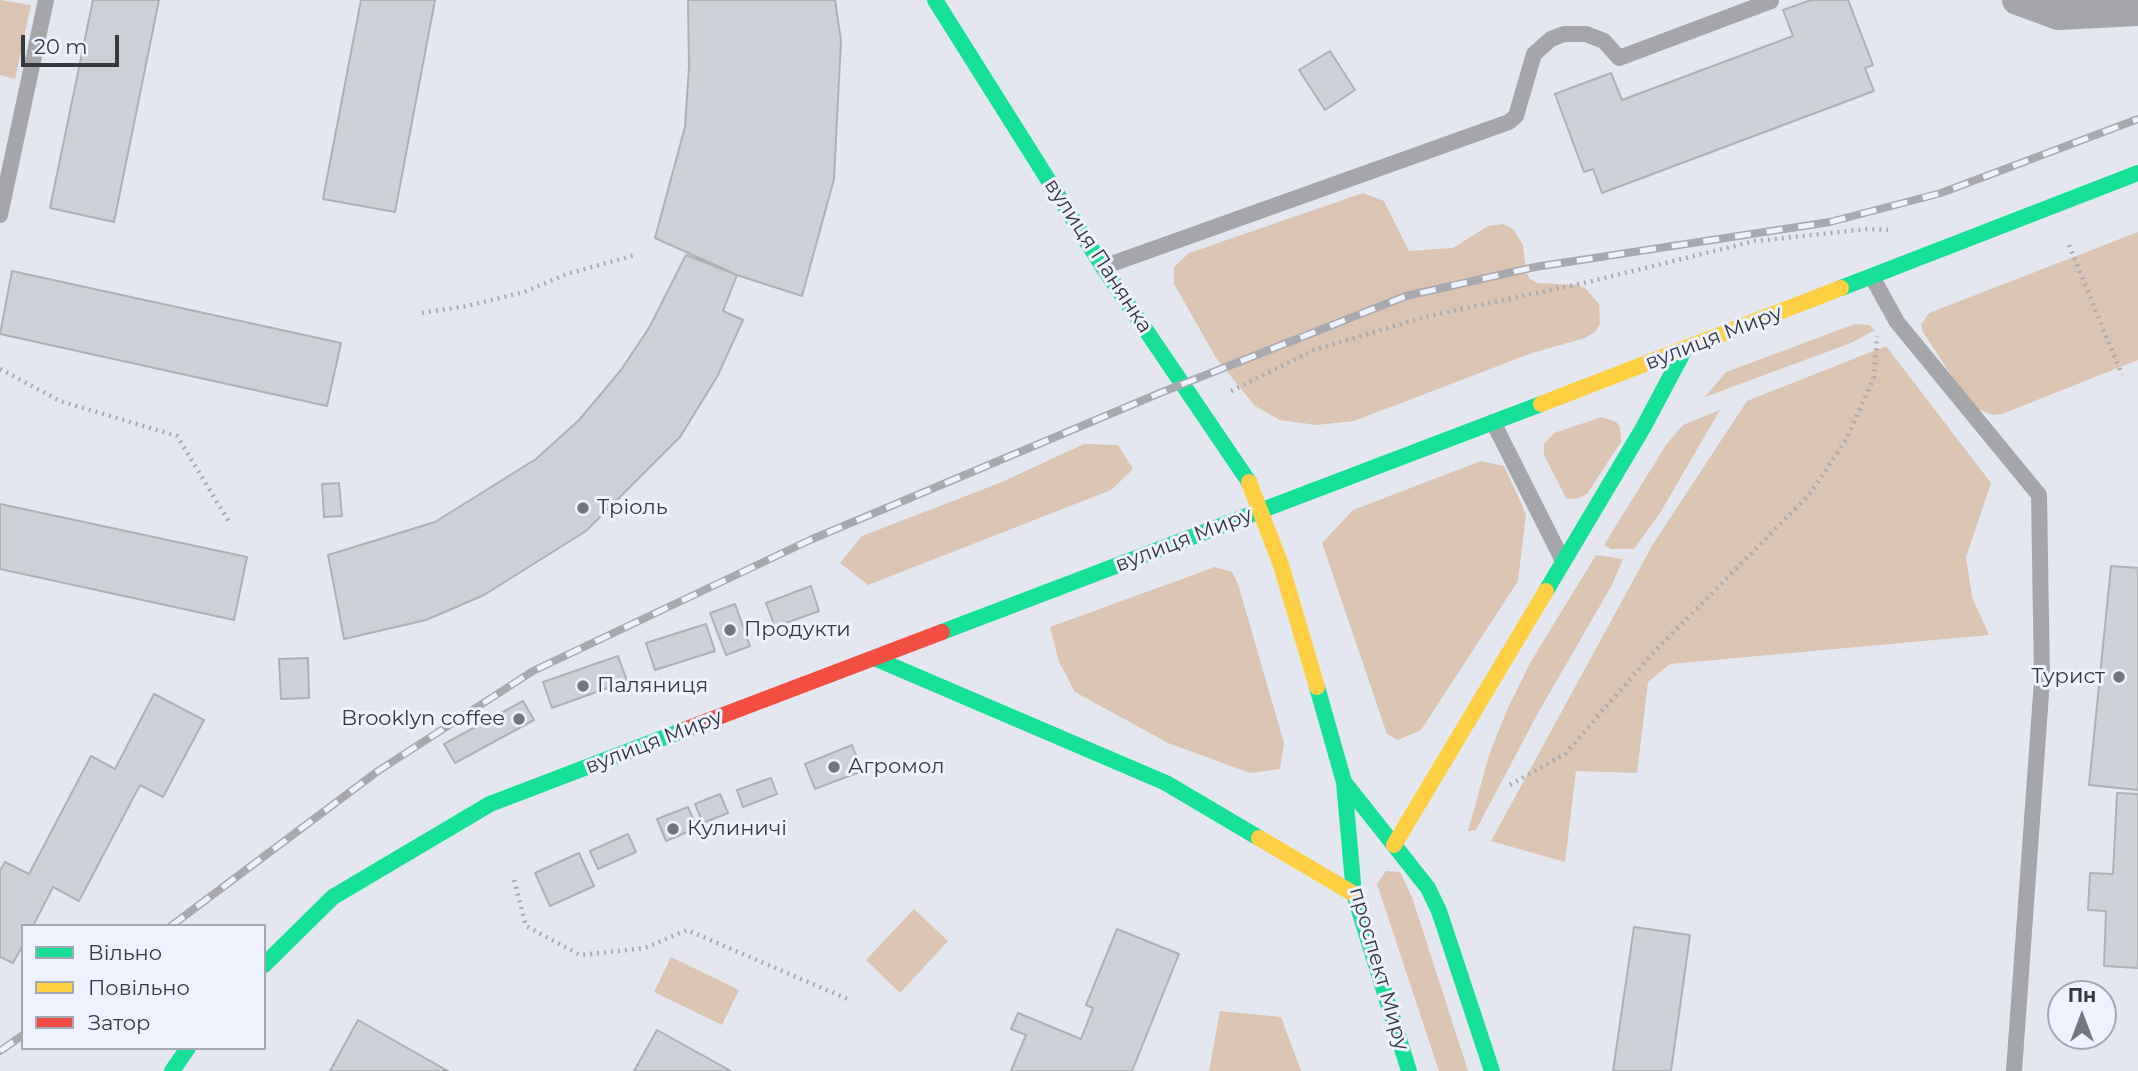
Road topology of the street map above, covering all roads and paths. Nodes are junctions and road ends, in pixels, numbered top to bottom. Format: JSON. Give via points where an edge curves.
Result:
{"nodes":[{"id":1,"x":46,"y":0,"type":"edge"},
{"id":2,"x":935,"y":0,"type":"edge"},
{"id":3,"x":2017,"y":0,"type":"edge"},
{"id":4,"x":1771,"y":1,"type":"edge"},
{"id":5,"x":2138,"y":11,"type":"edge"},
{"id":6,"x":2138,"y":173,"type":"edge"},
{"id":7,"x":0,"y":215,"type":"edge"},
{"id":8,"x":1893,"y":230,"type":"dead end"},
{"id":9,"x":2069,"y":245,"type":"dead end"},
{"id":10,"x":635,"y":255,"type":"dead end"},
{"id":11,"x":1103,"y":267,"type":"junction"},
{"id":12,"x":1872,"y":277,"type":"junction"},
{"id":13,"x":422,"y":313,"type":"dead end"},
{"id":14,"x":1877,"y":336,"type":"dead end"},
{"id":15,"x":1685,"y":349,"type":"junction"},
{"id":16,"x":0,"y":369,"type":"edge"},
{"id":17,"x":2122,"y":374,"type":"dead end"},
{"id":18,"x":1227,"y":393,"type":"dead end"},
{"id":19,"x":1493,"y":422,"type":"junction"},
{"id":20,"x":1262,"y":511,"type":"junction"},
{"id":21,"x":229,"y":522,"type":"dead end"},
{"id":22,"x":1563,"y":561,"type":"junction"},
{"id":23,"x":874,"y":658,"type":"junction"},
{"id":24,"x":1344,"y":782,"type":"junction"},
{"id":25,"x":1510,"y":785,"type":"dead end"},
{"id":26,"x":1394,"y":845,"type":"junction"},
{"id":27,"x":514,"y":880,"type":"dead end"},
{"id":28,"x":1354,"y":894,"type":"junction"},
{"id":29,"x":266,"y":963,"type":"edge"},
{"id":30,"x":850,"y":1000,"type":"dead end"},
{"id":31,"x":185,"y":1051,"type":"edge"},
{"id":32,"x":172,"y":1071,"type":"edge"},
{"id":33,"x":192,"y":1071,"type":"edge"},
{"id":34,"x":1409,"y":1071,"type":"edge"},
{"id":35,"x":1492,"y":1071,"type":"edge"},
{"id":36,"x":2014,"y":1071,"type":"edge"}],
"edges":[{"from":1,"to":7,"type":"lane"},
{"from":2,"to":11,"type":"main road","name":"вулиця Панянка"},
{"from":3,"to":5,"type":"street","via":[[2058,15]]},
{"from":4,"to":11,"type":"lane","via":[[1619,58],[1604,41],[1586,34],[1551,39],[1534,54],[1516,116],[1509,122]]},
{"from":6,"to":12,"type":"main road","name":"вулиця Миру"},
{"from":8,"to":18,"type":"path","via":[[1755,240],[1429,316],[1314,350]]},
{"from":9,"to":17,"type":"path"},
{"from":10,"to":13,"type":"path","via":[[524,292]]},
{"from":11,"to":20,"type":"main road","name":"вулиця Панянка","via":[[1247,473]]},
{"from":12,"to":15,"type":"main road","name":"вулиця Миру"},
{"from":12,"to":36,"type":"lane","via":[[1897,323],[2039,495],[2042,680]]},
{"from":14,"to":25,"type":"path","via":[[1874,377],[1846,440],[1809,495],[1651,655],[1566,754]]},
{"from":15,"to":19,"type":"main road","name":"вулиця Миру"},
{"from":15,"to":22,"type":"main road"},
{"from":16,"to":21,"type":"path","via":[[60,401],[177,436]]},
{"from":19,"to":20,"type":"main road","name":"вулиця Миру"},
{"from":19,"to":22,"type":"lane"},
{"from":20,"to":23,"type":"main road","name":"вулиця Миру"},
{"from":20,"to":24,"type":"main road","name":"проспект Миру"},
{"from":22,"to":26,"type":"main road"},
{"from":23,"to":28,"type":"main road","via":[[1166,783]]},
{"from":23,"to":29,"type":"main road","name":"вулиця Миру","via":[[490,804],[333,897]]},
{"from":24,"to":26,"type":"main road","name":"проспект Миру"},
{"from":24,"to":28,"type":"main road","name":"проспект Миру"},
{"from":26,"to":35,"type":"main road","name":"проспект Миру","via":[[1428,887],[1439,911]]},
{"from":27,"to":30,"type":"path","via":[[527,926],[580,955],[645,948],[687,930]]},
{"from":28,"to":34,"type":"main road","name":"проспект Миру"},
{"from":31,"to":32,"type":"main road"},
{"from":31,"to":33,"type":"lane"}]}
